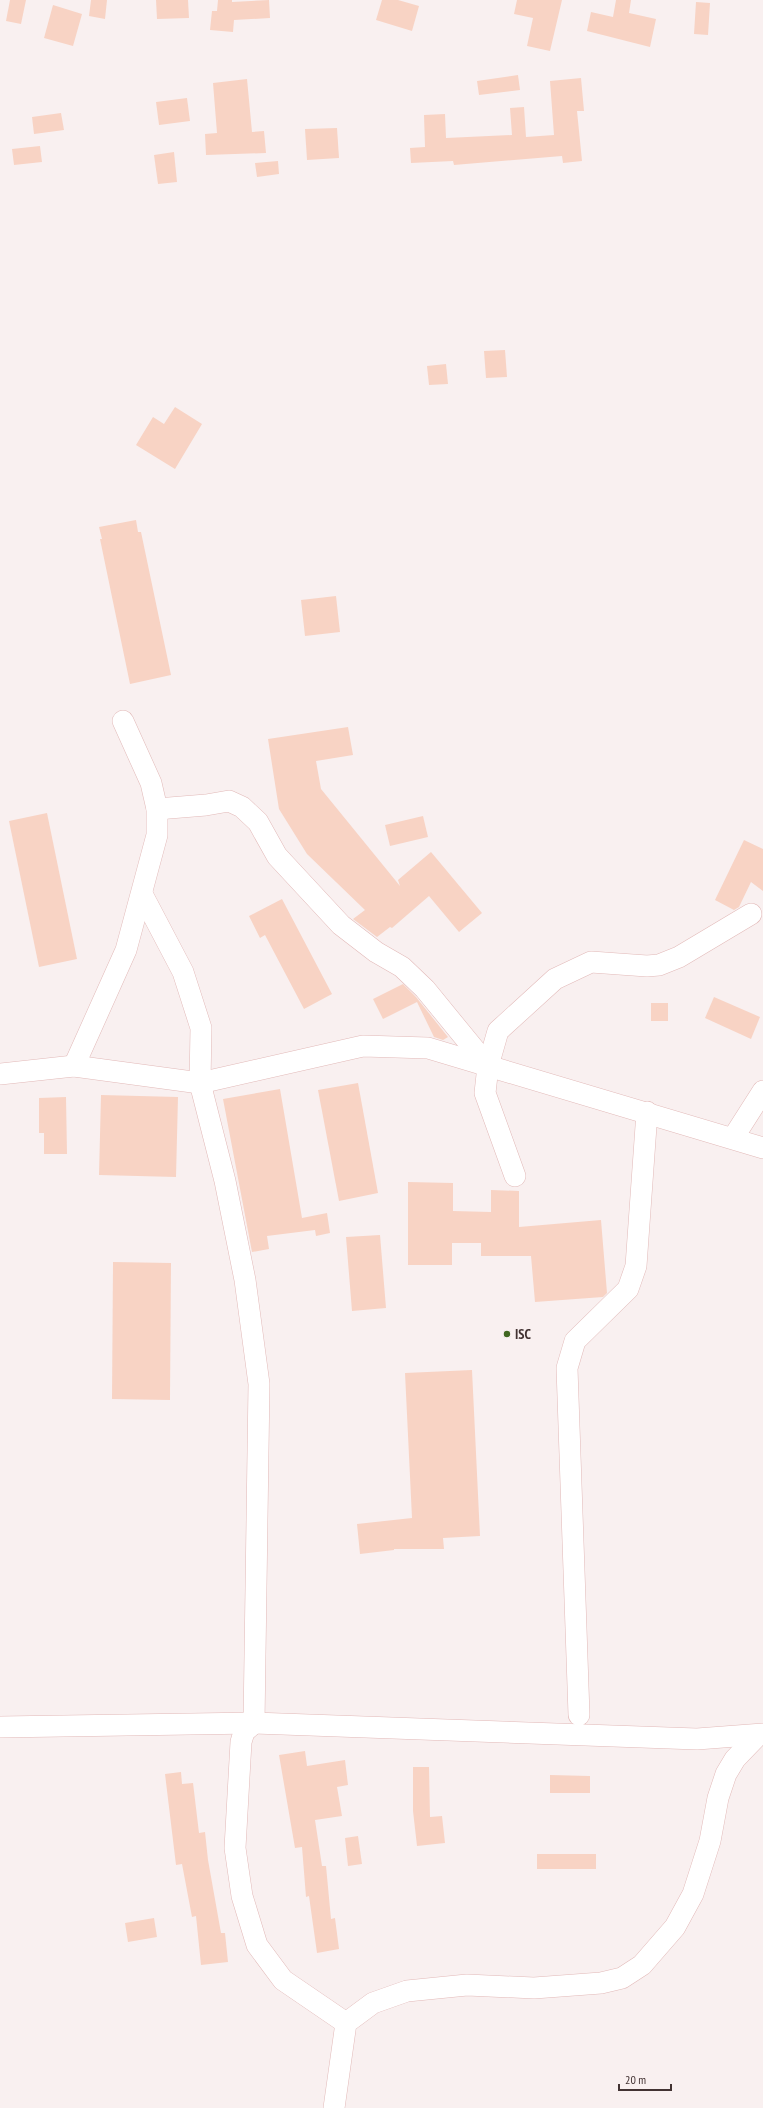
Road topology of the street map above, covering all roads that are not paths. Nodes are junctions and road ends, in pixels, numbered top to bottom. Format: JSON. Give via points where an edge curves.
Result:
{"nodes":[{"id":1,"x":123,"y":721,"type":"dead end"},
{"id":2,"x":157,"y":809,"type":"junction"},
{"id":3,"x":142,"y":894,"type":"junction"},
{"id":4,"x":751,"y":914,"type":"dead end"},
{"id":5,"x":74,"y":1066,"type":"junction"},
{"id":6,"x":488,"y":1066,"type":"junction"},
{"id":7,"x":0,"y":1074,"type":"edge"},
{"id":8,"x":200,"y":1083,"type":"junction"},
{"id":9,"x":763,"y":1091,"type":"edge"},
{"id":10,"x":647,"y":1112,"type":"junction"},
{"id":11,"x":733,"y":1138,"type":"junction"},
{"id":12,"x":763,"y":1148,"type":"edge"},
{"id":13,"x":515,"y":1176,"type":"dead end"},
{"id":14,"x":578,"y":1715,"type":"junction"},
{"id":15,"x":254,"y":1723,"type":"junction"},
{"id":16,"x":0,"y":1727,"type":"edge"},
{"id":17,"x":550,"y":1734,"type":"junction"},
{"id":18,"x":760,"y":1735,"type":"edge"},
{"id":19,"x":615,"y":1736,"type":"junction"},
{"id":20,"x":346,"y":2023,"type":"junction"},
{"id":21,"x":334,"y":2108,"type":"edge"}],
"edges":[{"from":1,"to":2,"type":"street","via":[[151,784]]},
{"from":2,"to":3,"type":"street","via":[[157,834]]},
{"from":2,"to":6,"type":"street","via":[[229,801],[242,806],[258,822],[277,856],[341,925],[376,952],[402,967],[425,989]]},
{"from":3,"to":5,"type":"street","via":[[126,950]]},
{"from":3,"to":8,"type":"street","via":[[183,972],[201,1028]]},
{"from":4,"to":6,"type":"street","via":[[678,957],[659,965],[591,962],[555,979],[498,1031]]},
{"from":5,"to":7,"type":"street"},
{"from":5,"to":8,"type":"street"},
{"from":6,"to":8,"type":"street","via":[[428,1048],[363,1046]]},
{"from":6,"to":10,"type":"street"},
{"from":6,"to":13,"type":"street","via":[[485,1093]]},
{"from":8,"to":15,"type":"street","via":[[225,1181],[242,1265],[259,1384]]},
{"from":9,"to":11,"type":"street"},
{"from":10,"to":11,"type":"street"},
{"from":10,"to":14,"type":"street","via":[[636,1266],[628,1289],[575,1341],[567,1368]]},
{"from":11,"to":12,"type":"street"},
{"from":14,"to":17,"type":"street"},
{"from":14,"to":19,"type":"street"},
{"from":15,"to":16,"type":"street"},
{"from":15,"to":17,"type":"street"},
{"from":15,"to":20,"type":"street","via":[[244,1732],[241,1742],[235,1848],[242,1896],[257,1945],[283,1980]]},
{"from":17,"to":19,"type":"street"},
{"from":18,"to":19,"type":"street","via":[[697,1739]]},
{"from":18,"to":20,"type":"street","via":[[736,1759],[726,1774],[718,1798],[710,1841],[693,1894],[675,1927],[642,1966],[622,1978],[601,1983],[534,1988],[467,1985],[407,1991],[373,2003]]},
{"from":20,"to":21,"type":"street"}]}
